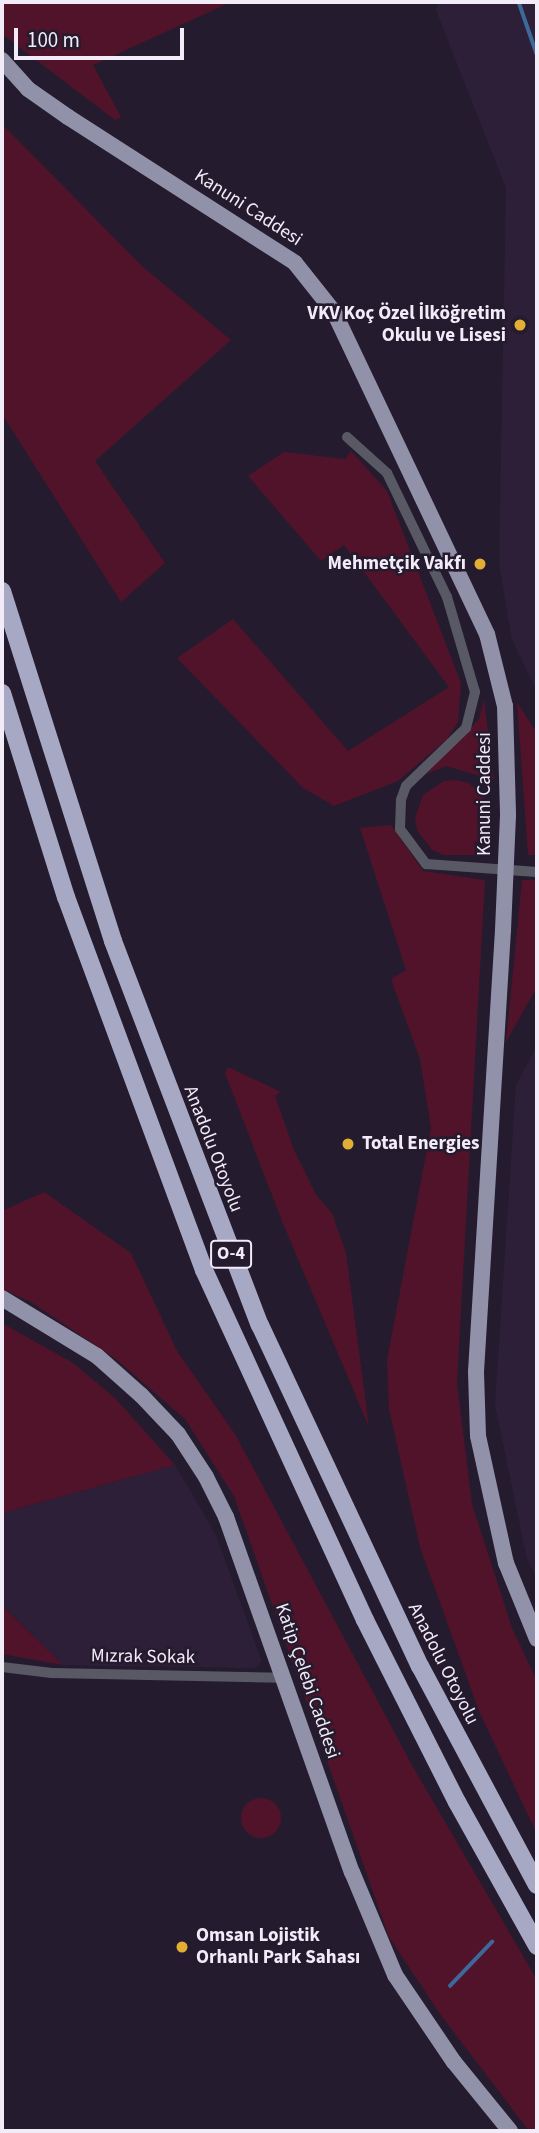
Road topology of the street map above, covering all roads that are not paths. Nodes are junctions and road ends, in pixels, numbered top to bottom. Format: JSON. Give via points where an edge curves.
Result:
{"nodes":[{"id":1,"x":2,"y":60,"type":"edge"},
{"id":2,"x":347,"y":437,"type":"dead end"},
{"id":3,"x":2,"y":591,"type":"edge"},
{"id":4,"x":2,"y":693,"type":"edge"},
{"id":5,"x":537,"y":873,"type":"edge"},
{"id":6,"x":2,"y":1298,"type":"edge"},
{"id":7,"x":537,"y":1639,"type":"edge"},
{"id":8,"x":2,"y":1667,"type":"edge"},
{"id":9,"x":284,"y":1678,"type":"junction"},
{"id":10,"x":537,"y":1885,"type":"edge"},
{"id":11,"x":537,"y":1946,"type":"edge"},
{"id":12,"x":510,"y":2131,"type":"edge"}],
"edges":[{"from":1,"to":7,"type":"main road","name":"Kanuni Caddesi","bridge":true,"via":[[28,89],[68,117],[295,263],[334,312],[487,634],[505,706],[508,815],[476,1372],[478,1436],[506,1563]]},
{"from":2,"to":5,"type":"street","via":[[387,473],[447,597],[475,692],[466,728],[406,786],[400,829],[426,864],[468,871]]},
{"from":3,"to":10,"type":"highway","name":"Anadolu Otoyolu","number":"O-4","via":[[113,941],[260,1325],[420,1666]]},
{"from":4,"to":11,"type":"highway","number":"O-4","via":[[66,897],[204,1270],[365,1620],[457,1802]]},
{"from":6,"to":9,"type":"main road","name":"Katip Çelebi Caddesi","via":[[97,1356],[178,1434],[226,1517]]},
{"from":8,"to":9,"type":"street","name":"Mızrak Sokak","via":[[52,1673]]},
{"from":9,"to":12,"type":"main road","name":"Katip Çelebi Caddesi","via":[[373,1929],[395,1975],[454,2062]]}]}
